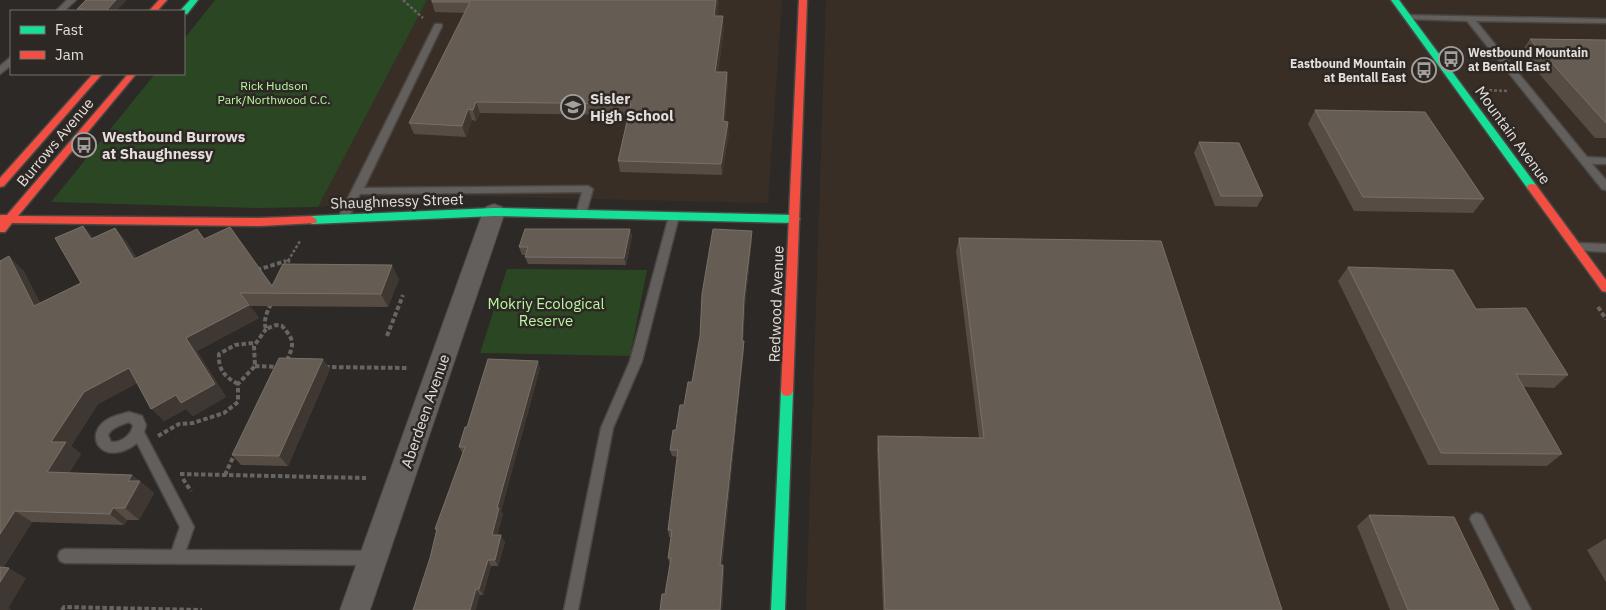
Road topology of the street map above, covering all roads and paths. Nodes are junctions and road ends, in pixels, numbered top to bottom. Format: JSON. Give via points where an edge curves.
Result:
{"nodes":[{"id":1,"x":72,"y":0,"type":"edge"},
{"id":2,"x":163,"y":0,"type":"edge"},
{"id":3,"x":194,"y":0,"type":"edge"},
{"id":4,"x":403,"y":0,"type":"edge"},
{"id":5,"x":803,"y":0,"type":"edge"},
{"id":6,"x":1396,"y":0,"type":"edge"},
{"id":7,"x":61,"y":10,"type":"edge"},
{"id":8,"x":154,"y":10,"type":"edge"},
{"id":9,"x":185,"y":11,"type":"edge"},
{"id":10,"x":1408,"y":17,"type":"junction"},
{"id":11,"x":423,"y":18,"type":"dead end"},
{"id":12,"x":1468,"y":18,"type":"junction"},
{"id":13,"x":1606,"y":21,"type":"edge"},
{"id":14,"x":438,"y":26,"type":"dead end"},
{"id":15,"x":10,"y":61,"type":"edge"},
{"id":16,"x":0,"y":71,"type":"edge"},
{"id":17,"x":97,"y":75,"type":"edge"},
{"id":18,"x":131,"y":75,"type":"edge"},
{"id":19,"x":1459,"y":87,"type":"junction"},
{"id":20,"x":1528,"y":91,"type":"junction"},
{"id":21,"x":1584,"y":160,"type":"junction"},
{"id":22,"x":1606,"y":160,"type":"edge"},
{"id":23,"x":0,"y":184,"type":"edge"},
{"id":24,"x":1606,"y":187,"type":"edge"},
{"id":25,"x":357,"y":191,"type":"junction"},
{"id":26,"x":494,"y":212,"type":"junction"},
{"id":27,"x":581,"y":214,"type":"junction"},
{"id":28,"x":674,"y":216,"type":"junction"},
{"id":29,"x":343,"y":218,"type":"junction"},
{"id":30,"x":795,"y":219,"type":"junction"},
{"id":31,"x":4,"y":220,"type":"edge"},
{"id":32,"x":0,"y":230,"type":"edge"},
{"id":33,"x":300,"y":241,"type":"dead end"},
{"id":34,"x":1577,"y":247,"type":"junction"},
{"id":35,"x":1606,"y":248,"type":"edge"},
{"id":36,"x":287,"y":261,"type":"junction"},
{"id":37,"x":251,"y":273,"type":"edge"},
{"id":38,"x":284,"y":275,"type":"edge"},
{"id":39,"x":1606,"y":288,"type":"edge"},
{"id":40,"x":402,"y":295,"type":"dead end"},
{"id":41,"x":274,"y":298,"type":"edge"},
{"id":42,"x":266,"y":329,"type":"junction"},
{"id":43,"x":387,"y":336,"type":"dead end"},
{"id":44,"x":254,"y":343,"type":"junction"},
{"id":45,"x":255,"y":366,"type":"junction"},
{"id":46,"x":278,"y":366,"type":"junction"},
{"id":47,"x":322,"y":367,"type":"edge"},
{"id":48,"x":407,"y":368,"type":"dead end"},
{"id":49,"x":274,"y":375,"type":"edge"},
{"id":50,"x":238,"y":384,"type":"junction"},
{"id":51,"x":138,"y":433,"type":"dead end"},
{"id":52,"x":161,"y":444,"type":"dead end"},
{"id":53,"x":237,"y":450,"type":"edge"},
{"id":54,"x":175,"y":467,"type":"dead end"},
{"id":55,"x":180,"y":474,"type":"junction"},
{"id":56,"x":225,"y":475,"type":"junction"},
{"id":57,"x":366,"y":478,"type":"dead end"},
{"id":58,"x":191,"y":491,"type":"dead end"},
{"id":59,"x":1477,"y":519,"type":"dead end"},
{"id":60,"x":65,"y":556,"type":"dead end"},
{"id":61,"x":177,"y":556,"type":"junction"},
{"id":62,"x":373,"y":558,"type":"junction"},
{"id":63,"x":62,"y":610,"type":"edge"},
{"id":64,"x":202,"y":610,"type":"edge"},
{"id":65,"x":355,"y":610,"type":"edge"},
{"id":66,"x":570,"y":610,"type":"edge"},
{"id":67,"x":778,"y":610,"type":"edge"},
{"id":68,"x":1524,"y":610,"type":"edge"}],
"edges":[{"from":1,"to":7,"type":"lane"},
{"from":2,"to":8,"type":"street"},
{"from":3,"to":9,"type":"street"},
{"from":4,"to":11,"type":"path"},
{"from":5,"to":30,"type":"street","name":"Redwood Avenue"},
{"from":6,"to":10,"type":"street","name":"Mountain Avenue"},
{"from":10,"to":12,"type":"lane"},
{"from":10,"to":19,"type":"street","name":"Mountain Avenue"},
{"from":12,"to":13,"type":"lane"},
{"from":12,"to":20,"type":"lane"},
{"from":14,"to":25,"type":"lane"},
{"from":15,"to":16,"type":"lane"},
{"from":17,"to":23,"type":"street","name":"Burrows Avenue"},
{"from":18,"to":31,"type":"street","name":"Burrows Avenue"},
{"from":19,"to":20,"type":"path"},
{"from":19,"to":34,"type":"street","name":"Mountain Avenue"},
{"from":20,"to":21,"type":"lane"},
{"from":21,"to":22,"type":"lane"},
{"from":21,"to":24,"type":"lane"},
{"from":25,"to":27,"type":"lane","via":[[588,189]]},
{"from":25,"to":29,"type":"lane"},
{"from":26,"to":27,"type":"street","name":"Shaughnessy Street"},
{"from":26,"to":29,"type":"street","name":"Shaughnessy Street"},
{"from":26,"to":62,"type":"street","name":"Aberdeen Avenue"},
{"from":27,"to":28,"type":"street","name":"Shaughnessy Street"},
{"from":28,"to":30,"type":"street","name":"Shaughnessy Street"},
{"from":28,"to":66,"type":"lane","via":[[636,361],[607,428]]},
{"from":29,"to":31,"type":"street","name":"Shaughnessy Street","via":[[260,222]]},
{"from":30,"to":67,"type":"street","name":"Redwood Avenue"},
{"from":31,"to":32,"type":"street","name":"Burrows Avenue"},
{"from":33,"to":36,"type":"path"},
{"from":34,"to":35,"type":"lane"},
{"from":34,"to":39,"type":"street","name":"Mountain Avenue"},
{"from":36,"to":37,"type":"path"},
{"from":36,"to":38,"type":"path"},
{"from":40,"to":43,"type":"path"},
{"from":41,"to":42,"type":"path","via":[[266,314]]},
{"from":42,"to":44,"type":"path"},
{"from":42,"to":46,"type":"path","via":[[282,326],[292,338],[293,346],[284,367]]},
{"from":44,"to":45,"type":"path"},
{"from":44,"to":50,"type":"path","via":[[235,345],[219,354],[218,366],[225,377]]},
{"from":45,"to":46,"type":"path"},
{"from":45,"to":50,"type":"path"},
{"from":46,"to":49,"type":"path"},
{"from":47,"to":48,"type":"path"},
{"from":50,"to":52,"type":"path","via":[[238,402],[224,413],[179,424],[156,437]]},
{"from":51,"to":61,"type":"lane","via":[[187,527]]},
{"from":53,"to":56,"type":"path"},
{"from":54,"to":55,"type":"path"},
{"from":55,"to":56,"type":"path"},
{"from":55,"to":58,"type":"path"},
{"from":56,"to":57,"type":"path"},
{"from":59,"to":68,"type":"lane"},
{"from":60,"to":61,"type":"lane"},
{"from":61,"to":62,"type":"lane"},
{"from":62,"to":65,"type":"street","name":"Aberdeen Avenue"},
{"from":63,"to":64,"type":"path","via":[[64,607]]}]}
